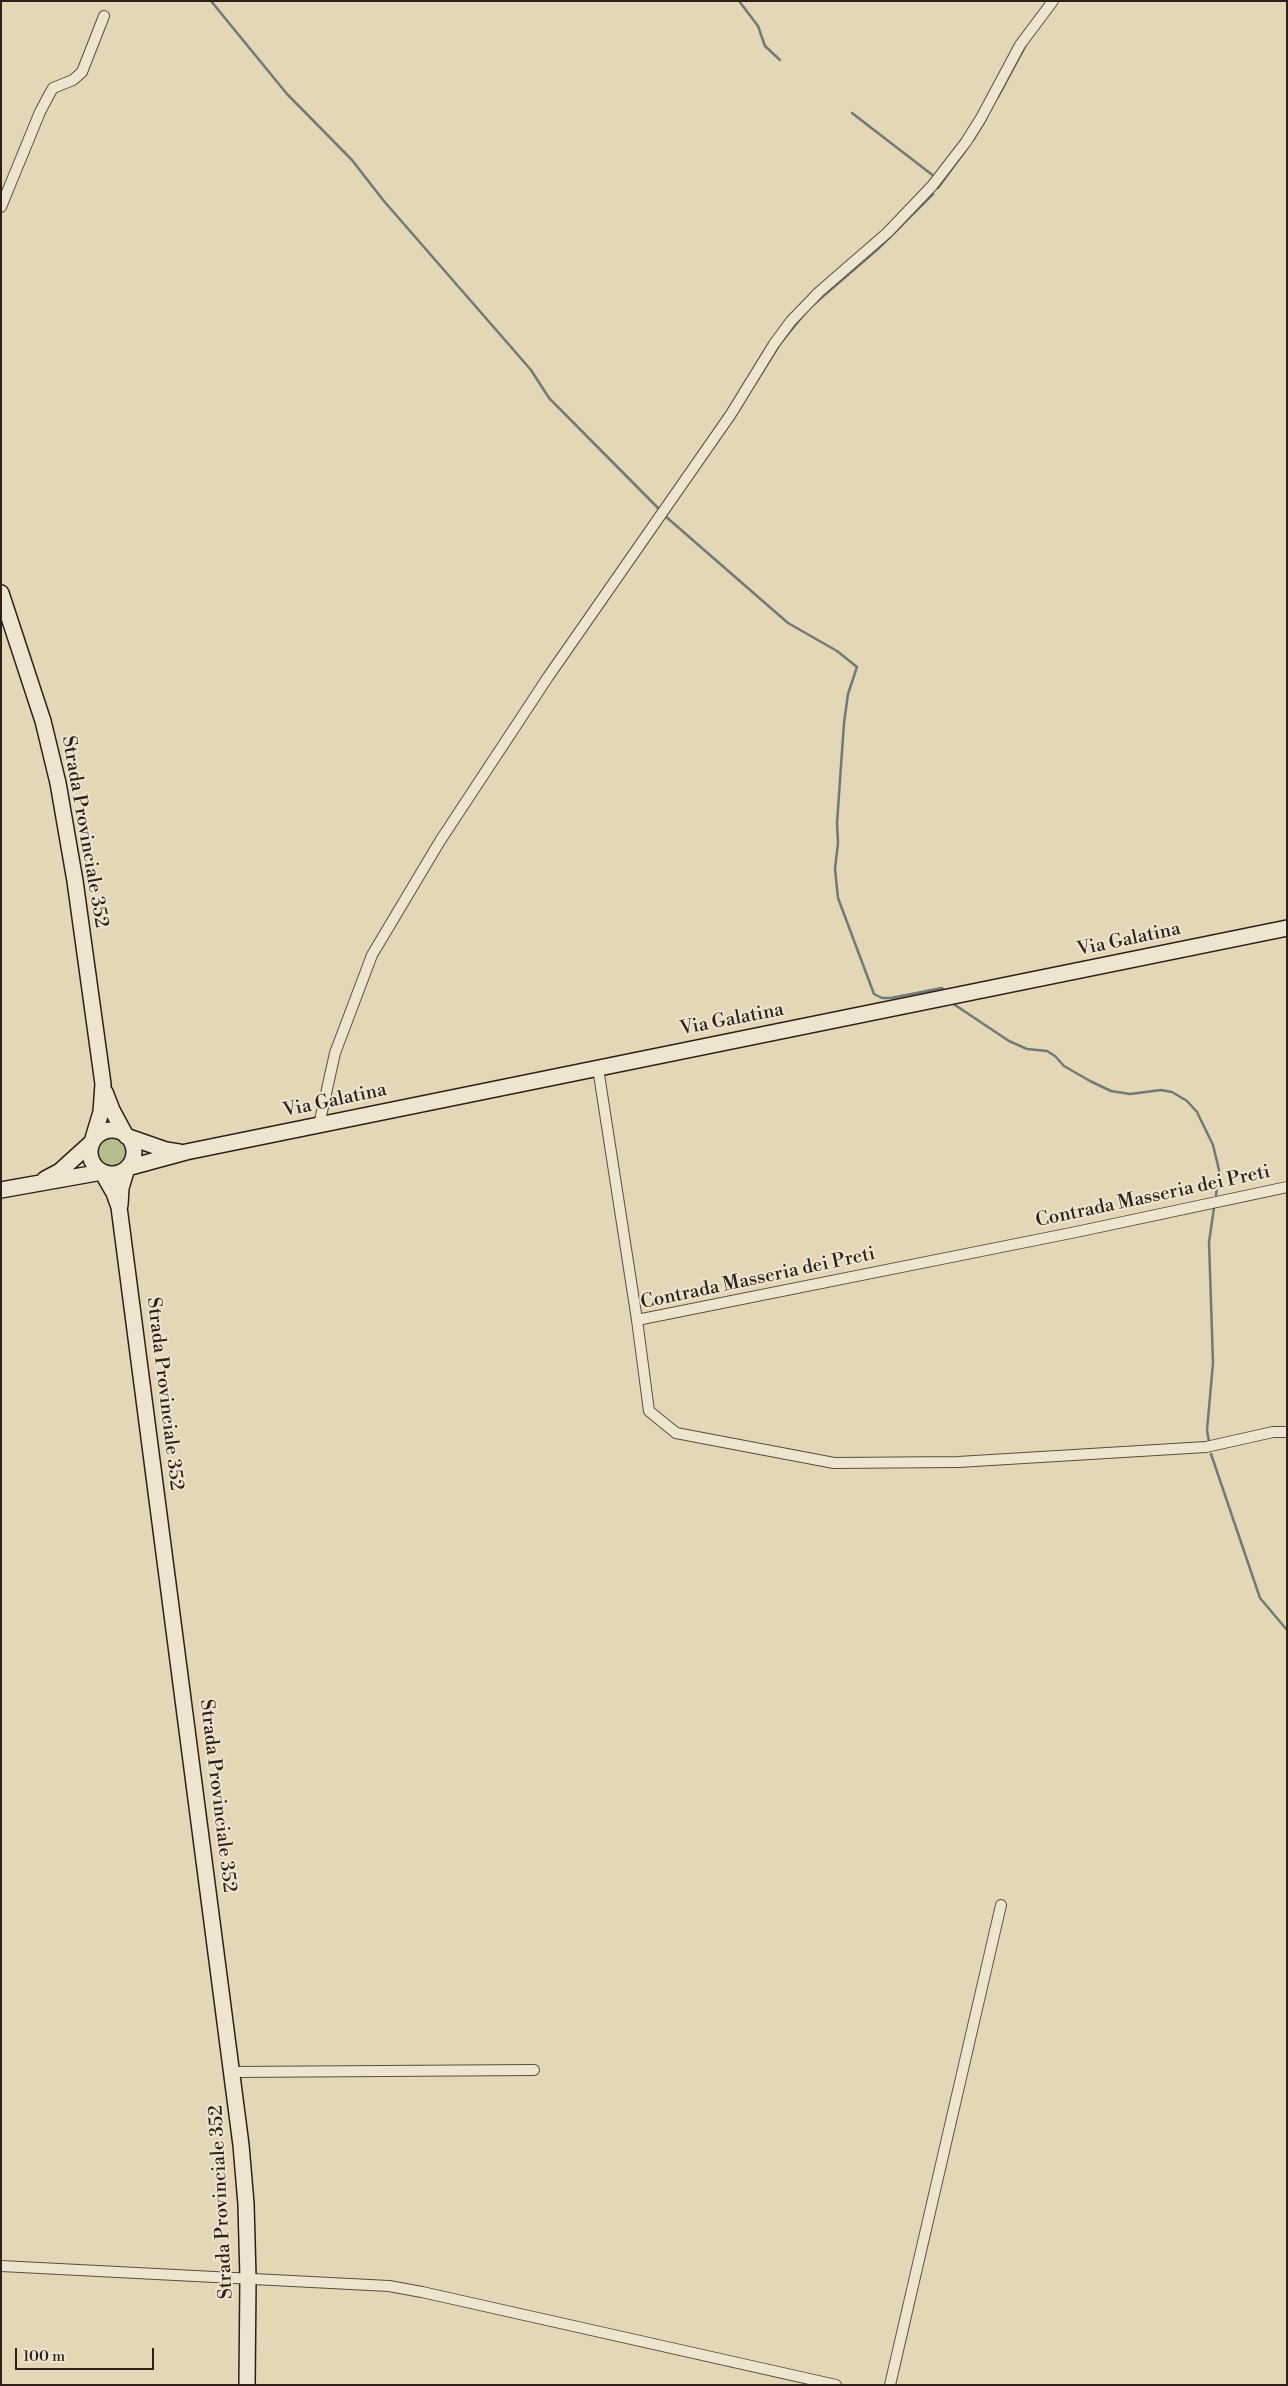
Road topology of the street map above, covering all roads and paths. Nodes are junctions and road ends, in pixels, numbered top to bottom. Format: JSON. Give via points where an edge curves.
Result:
{"nodes":[{"id":1,"x":1053,"y":1,"type":"edge"},
{"id":2,"x":104,"y":16,"type":"dead end"},
{"id":3,"x":1,"y":207,"type":"edge"},
{"id":4,"x":1,"y":593,"type":"edge"},
{"id":5,"x":1287,"y":928,"type":"edge"},
{"id":6,"x":598,"y":1068,"type":"junction"},
{"id":7,"x":103,"y":1084,"type":"junction"},
{"id":8,"x":319,"y":1125,"type":"junction"},
{"id":9,"x":126,"y":1136,"type":"junction"},
{"id":10,"x":92,"y":1142,"type":"junction"},
{"id":11,"x":186,"y":1152,"type":"junction"},
{"id":12,"x":127,"y":1168,"type":"junction"},
{"id":13,"x":102,"y":1172,"type":"junction"},
{"id":14,"x":37,"y":1182,"type":"junction"},
{"id":15,"x":1287,"y":1187,"type":"edge"},
{"id":16,"x":1,"y":1190,"type":"edge"},
{"id":17,"x":120,"y":1214,"type":"junction"},
{"id":18,"x":637,"y":1320,"type":"junction"},
{"id":19,"x":1287,"y":1432,"type":"edge"},
{"id":20,"x":1001,"y":1905,"type":"dead end"},
{"id":21,"x":534,"y":2070,"type":"dead end"},
{"id":22,"x":233,"y":2072,"type":"junction"},
{"id":23,"x":1,"y":2266,"type":"edge"},
{"id":24,"x":248,"y":2278,"type":"junction"},
{"id":25,"x":247,"y":2385,"type":"edge"},
{"id":26,"x":836,"y":2385,"type":"edge"},
{"id":27,"x":890,"y":2385,"type":"edge"}],
"edges":[{"from":1,"to":8,"type":"street","via":[[1020,45],[966,142],[932,186],[887,233],[819,292],[774,344],[731,414],[548,677],[445,833],[372,955],[335,1053]]},
{"from":2,"to":3,"type":"street","via":[[82,72],[73,80],[53,88],[50,93]]},
{"from":4,"to":7,"type":"main road","name":"Strada Provinciale 352","via":[[43,720],[58,782]]},
{"from":5,"to":6,"type":"main road","name":"Via Galatina"},
{"from":6,"to":8,"type":"main road","name":"Via Galatina"},
{"from":6,"to":18,"type":"street"},
{"from":7,"to":9,"type":"main road","name":"Strada Provinciale 352"},
{"from":7,"to":10,"type":"main road","name":"Strada Provinciale 352","via":[[101,1112]]},
{"from":8,"to":11,"type":"main road","name":"Via Galatina"},
{"from":9,"to":10,"type":"main road","via":[[118,1131],[108,1131],[99,1134]]},
{"from":9,"to":11,"type":"main road","name":"Via Galatina","via":[[166,1150]]},
{"from":9,"to":12,"type":"main road","via":[[133,1152]]},
{"from":10,"to":13,"type":"main road","via":[[90,1157]]},
{"from":10,"to":14,"type":"main road","via":[[60,1171]]},
{"from":11,"to":12,"type":"main road","name":"Via Galatina"},
{"from":12,"to":13,"type":"main road","via":[[112,1174]]},
{"from":12,"to":17,"type":"main road","name":"Strada Provinciale 352","via":[[120,1196]]},
{"from":13,"to":14,"type":"main road"},
{"from":13,"to":17,"type":"main road","name":"Strada Provinciale 352","via":[[114,1193]]},
{"from":14,"to":16,"type":"main road"},
{"from":15,"to":18,"type":"street","name":"Contrada Masseria dei Preti"},
{"from":17,"to":22,"type":"main road","name":"Strada Provinciale 352"},
{"from":18,"to":19,"type":"street","name":"Contrada Masseria dei Preti","via":[[649,1411],[676,1433],[825,1462],[958,1462],[1206,1447],[1273,1432]]},
{"from":20,"to":27,"type":"street"},
{"from":21,"to":22,"type":"street"},
{"from":22,"to":24,"type":"main road","name":"Strada Provinciale 352","via":[[246,2204]]},
{"from":23,"to":24,"type":"street"},
{"from":24,"to":25,"type":"main road","name":"Strada Provinciale 352"},
{"from":24,"to":26,"type":"street","via":[[389,2286],[422,2292]]}]}
